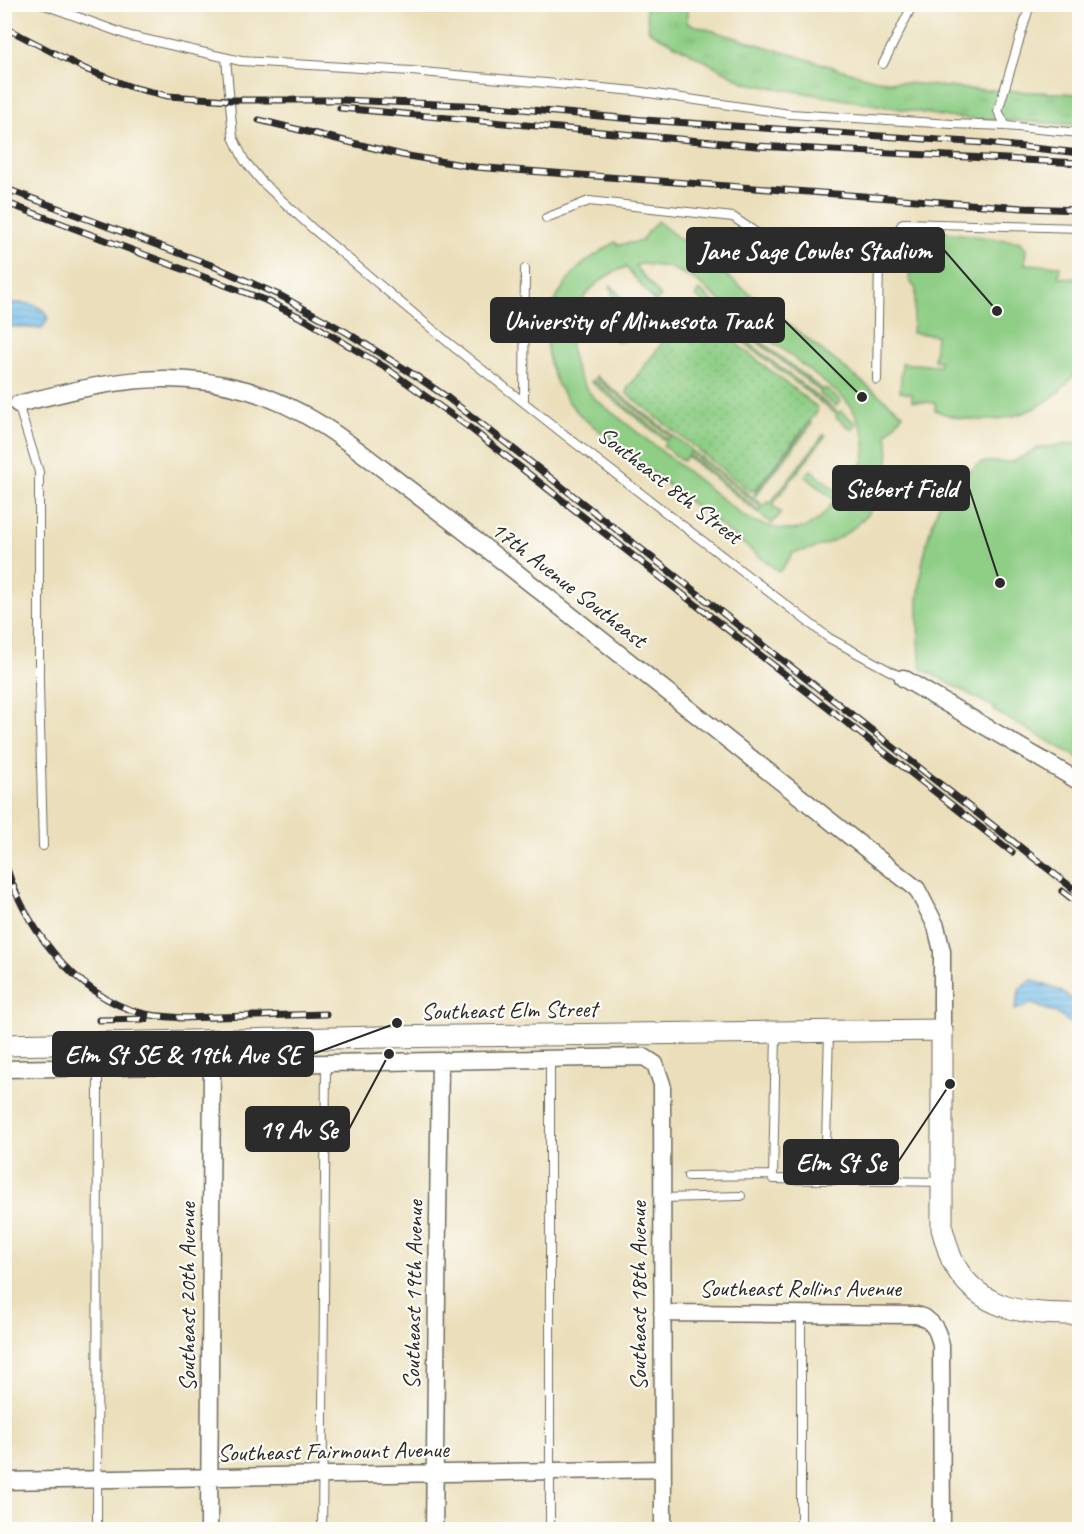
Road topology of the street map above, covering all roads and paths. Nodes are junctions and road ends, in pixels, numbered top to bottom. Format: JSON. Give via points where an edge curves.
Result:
{"nodes":[{"id":1,"x":42,"y":4,"type":"edge"},
{"id":2,"x":913,"y":4,"type":"edge"},
{"id":3,"x":1032,"y":4,"type":"edge"},
{"id":4,"x":226,"y":58,"type":"junction"},
{"id":5,"x":883,"y":64,"type":"dead end"},
{"id":6,"x":1006,"y":126,"type":"junction"},
{"id":7,"x":1080,"y":133,"type":"edge"},
{"id":8,"x":546,"y":218,"type":"dead end"},
{"id":9,"x":1080,"y":228,"type":"edge"},
{"id":10,"x":879,"y":261,"type":"junction"},
{"id":11,"x":525,"y":269,"type":"dead end"},
{"id":12,"x":877,"y":380,"type":"dead end"},
{"id":13,"x":524,"y":402,"type":"junction"},
{"id":14,"x":18,"y":404,"type":"joint"},
{"id":15,"x":903,"y":678,"type":"joint"},
{"id":16,"x":1080,"y":782,"type":"edge"},
{"id":17,"x":42,"y":846,"type":"dead end"},
{"id":18,"x":942,"y":1030,"type":"junction"},
{"id":19,"x":829,"y":1031,"type":"junction"},
{"id":20,"x":776,"y":1033,"type":"junction"},
{"id":21,"x":4,"y":1045,"type":"edge"},
{"id":22,"x":550,"y":1059,"type":"junction"},
{"id":23,"x":440,"y":1062,"type":"junction"},
{"id":24,"x":326,"y":1063,"type":"junction"},
{"id":25,"x":655,"y":1064,"type":"joint"},
{"id":26,"x":98,"y":1066,"type":"junction"},
{"id":27,"x":212,"y":1066,"type":"junction"},
{"id":28,"x":4,"y":1069,"type":"edge"},
{"id":29,"x":773,"y":1175,"type":"junction"},
{"id":30,"x":688,"y":1176,"type":"dead end"},
{"id":31,"x":825,"y":1180,"type":"junction"},
{"id":32,"x":942,"y":1182,"type":"junction"},
{"id":33,"x":741,"y":1197,"type":"dead end"},
{"id":34,"x":662,"y":1198,"type":"junction"},
{"id":35,"x":662,"y":1313,"type":"junction"},
{"id":36,"x":801,"y":1314,"type":"junction"},
{"id":37,"x":1080,"y":1314,"type":"edge"},
{"id":38,"x":662,"y":1469,"type":"junction"},
{"id":39,"x":550,"y":1471,"type":"junction"},
{"id":40,"x":434,"y":1473,"type":"junction"},
{"id":41,"x":322,"y":1476,"type":"junction"},
{"id":42,"x":210,"y":1478,"type":"junction"},
{"id":43,"x":97,"y":1480,"type":"junction"},
{"id":44,"x":4,"y":1481,"type":"edge"},
{"id":45,"x":97,"y":1530,"type":"edge"},
{"id":46,"x":209,"y":1530,"type":"edge"},
{"id":47,"x":321,"y":1530,"type":"edge"},
{"id":48,"x":434,"y":1530,"type":"edge"},
{"id":49,"x":550,"y":1530,"type":"edge"},
{"id":50,"x":663,"y":1530,"type":"edge"},
{"id":51,"x":801,"y":1530,"type":"edge"},
{"id":52,"x":942,"y":1530,"type":"edge"}],
"edges":[{"from":1,"to":4,"type":"lane","via":[[130,36]]},
{"from":2,"to":5,"type":"lane"},
{"from":3,"to":6,"type":"lane","via":[[998,111]]},
{"from":4,"to":6,"type":"lane","via":[[636,91],[790,114]]},
{"from":4,"to":13,"type":"lane","name":"Southeast 8th Street","via":[[233,137],[244,160],[262,182],[450,344]]},
{"from":6,"to":7,"type":"lane"},
{"from":8,"to":10,"type":"lane","via":[[589,201],[733,217],[791,256]]},
{"from":9,"to":10,"type":"lane","via":[[903,223]]},
{"from":10,"to":12,"type":"lane"},
{"from":11,"to":13,"type":"lane"},
{"from":13,"to":15,"type":"lane","name":"Southeast 8th Street","via":[[830,638]]},
{"from":14,"to":17,"type":"lane","via":[[39,472]]},
{"from":14,"to":18,"type":"street","name":"17th Avenue Southeast","via":[[99,384],[170,378],[247,391],[318,421],[464,531],[917,890],[936,926],[942,951]]},
{"from":15,"to":16,"type":"street","name":"Southeast 8th Street"},
{"from":18,"to":19,"type":"street","name":"Southeast Elm Street"},
{"from":18,"to":32,"type":"street"},
{"from":19,"to":20,"type":"street","name":"Southeast Elm Street"},
{"from":19,"to":31,"type":"lane"},
{"from":20,"to":21,"type":"street","name":"Southeast Elm Street"},
{"from":20,"to":29,"type":"lane"},
{"from":22,"to":23,"type":"street","name":"Southeast Elm Street"},
{"from":22,"to":25,"type":"street","name":"Southeast Elm Street","via":[[644,1057]]},
{"from":22,"to":39,"type":"lane"},
{"from":23,"to":24,"type":"street","name":"Southeast Elm Street"},
{"from":23,"to":40,"type":"street","name":"Southeast 19th Avenue"},
{"from":24,"to":27,"type":"street","name":"Southeast Elm Street"},
{"from":24,"to":41,"type":"lane"},
{"from":25,"to":34,"type":"street","name":"Southeast 18th Avenue","via":[[662,1084]]},
{"from":26,"to":27,"type":"street","name":"Southeast Elm Street"},
{"from":26,"to":28,"type":"street","name":"Southeast Elm Street"},
{"from":26,"to":43,"type":"lane"},
{"from":27,"to":42,"type":"street","name":"Southeast 20th Avenue"},
{"from":29,"to":30,"type":"lane"},
{"from":29,"to":31,"type":"lane","via":[[773,1179]]},
{"from":31,"to":32,"type":"lane"},
{"from":32,"to":37,"type":"street","via":[[942,1229],[952,1260],[981,1296],[1012,1310]]},
{"from":33,"to":34,"type":"lane"},
{"from":34,"to":35,"type":"street","name":"Southeast 18th Avenue"},
{"from":35,"to":36,"type":"street","name":"Southeast Rollins Avenue"},
{"from":35,"to":38,"type":"street","name":"Southeast 18th Avenue"},
{"from":36,"to":51,"type":"lane"},
{"from":36,"to":52,"type":"street","name":"Southeast Rollins Avenue","via":[[917,1315],[934,1325],[941,1346]]},
{"from":38,"to":39,"type":"street","name":"Southeast Fairmount Avenue"},
{"from":38,"to":50,"type":"street","name":"Southeast 18th Avenue"},
{"from":39,"to":40,"type":"street","name":"Southeast Fairmount Avenue"},
{"from":39,"to":49,"type":"lane"},
{"from":40,"to":41,"type":"street","name":"Southeast Fairmount Avenue"},
{"from":40,"to":48,"type":"street","name":"Southeast 19th Avenue"},
{"from":41,"to":42,"type":"street","name":"Southeast Fairmount Avenue"},
{"from":41,"to":47,"type":"lane"},
{"from":42,"to":43,"type":"street","name":"Southeast Fairmount Avenue"},
{"from":42,"to":46,"type":"street","name":"Southeast 20th Avenue"},
{"from":43,"to":44,"type":"street","name":"Southeast Fairmount Avenue"},
{"from":43,"to":45,"type":"lane"}]}
